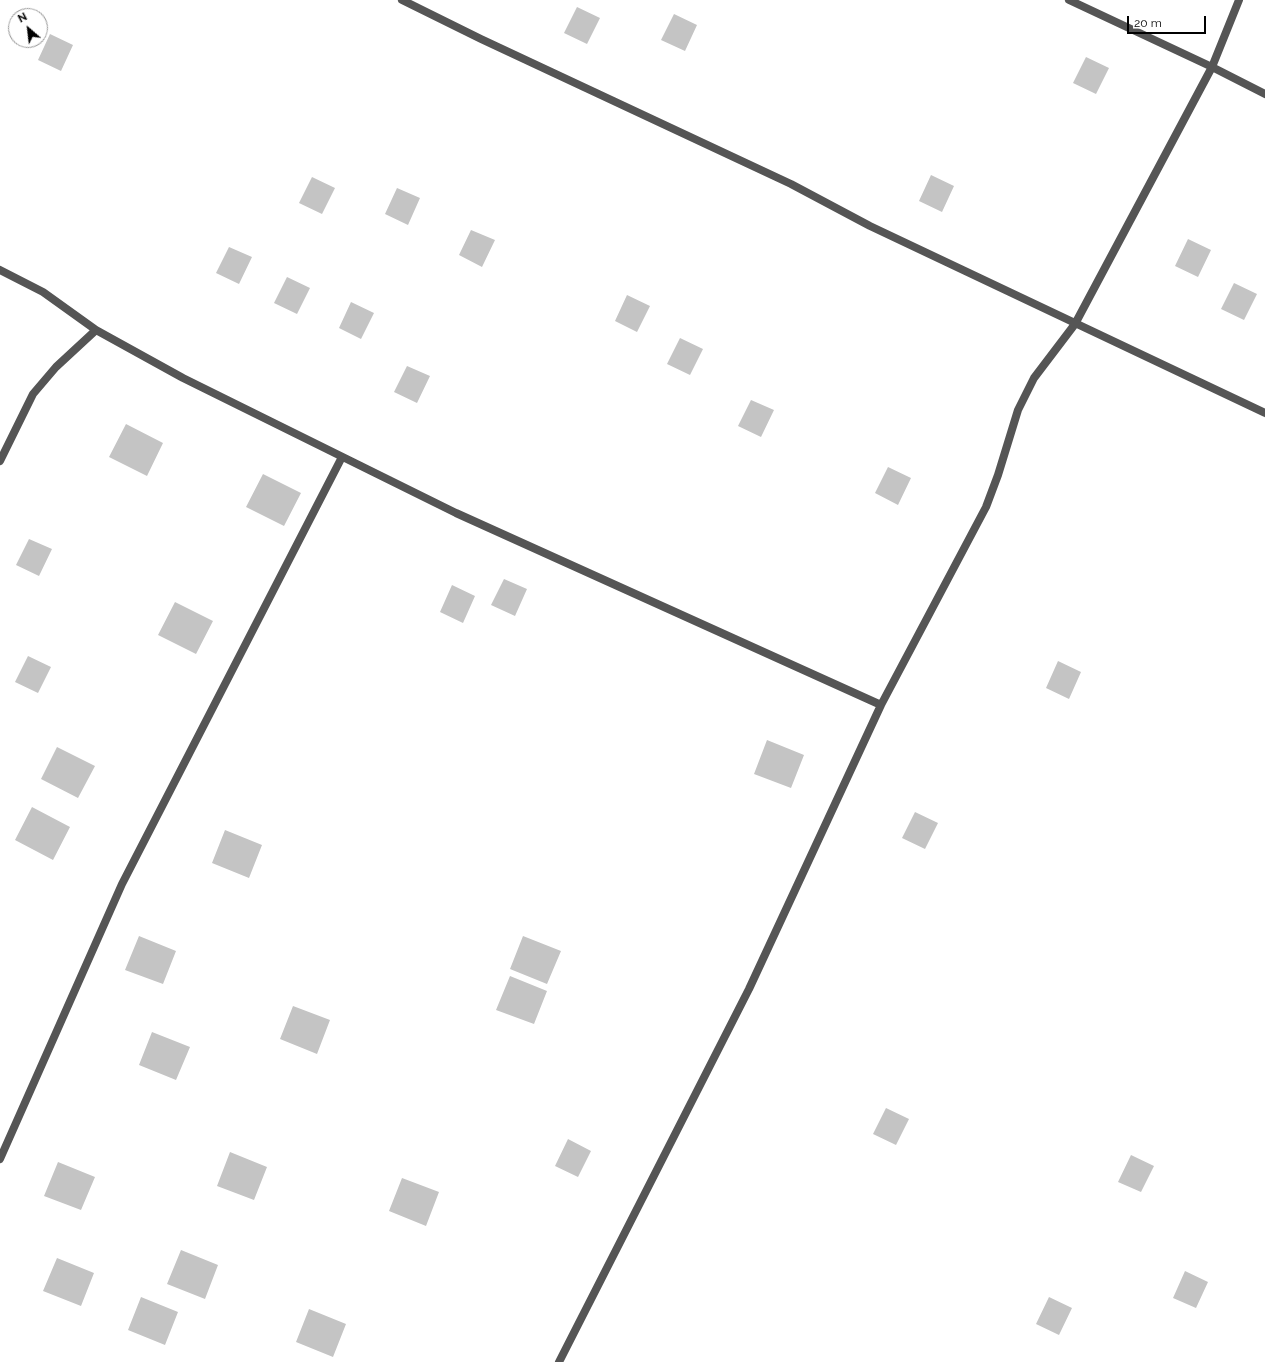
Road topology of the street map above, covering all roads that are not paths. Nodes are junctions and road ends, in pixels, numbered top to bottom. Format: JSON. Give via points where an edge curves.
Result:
{"nodes":[{"id":1,"x":402,"y":0,"type":"edge"},
{"id":2,"x":1069,"y":0,"type":"edge"},
{"id":3,"x":1239,"y":0,"type":"edge"},
{"id":4,"x":1212,"y":67,"type":"junction"},
{"id":5,"x":1265,"y":94,"type":"edge"},
{"id":6,"x":0,"y":270,"type":"edge"},
{"id":7,"x":1075,"y":324,"type":"junction"},
{"id":8,"x":96,"y":330,"type":"junction"},
{"id":9,"x":1265,"y":413,"type":"edge"},
{"id":10,"x":342,"y":457,"type":"junction"},
{"id":11,"x":0,"y":461,"type":"edge"},
{"id":12,"x":881,"y":705,"type":"junction"},
{"id":13,"x":0,"y":1159,"type":"edge"},
{"id":14,"x":559,"y":1362,"type":"edge"}],
"edges":[{"from":1,"to":7,"type":"street","via":[[770,174],[870,226]]},
{"from":2,"to":4,"type":"street"},
{"from":3,"to":4,"type":"street"},
{"from":4,"to":5,"type":"street"},
{"from":4,"to":7,"type":"street"},
{"from":6,"to":8,"type":"street","via":[[43,292]]},
{"from":7,"to":9,"type":"street"},
{"from":7,"to":12,"type":"street","via":[[1034,378],[1018,410],[986,507]]},
{"from":8,"to":10,"type":"street","via":[[183,378]]},
{"from":8,"to":11,"type":"street","via":[[56,367],[33,394]]},
{"from":10,"to":12,"type":"street","via":[[456,513]]},
{"from":10,"to":13,"type":"street","via":[[125,877]]},
{"from":12,"to":14,"type":"street","via":[[749,989]]}]}
